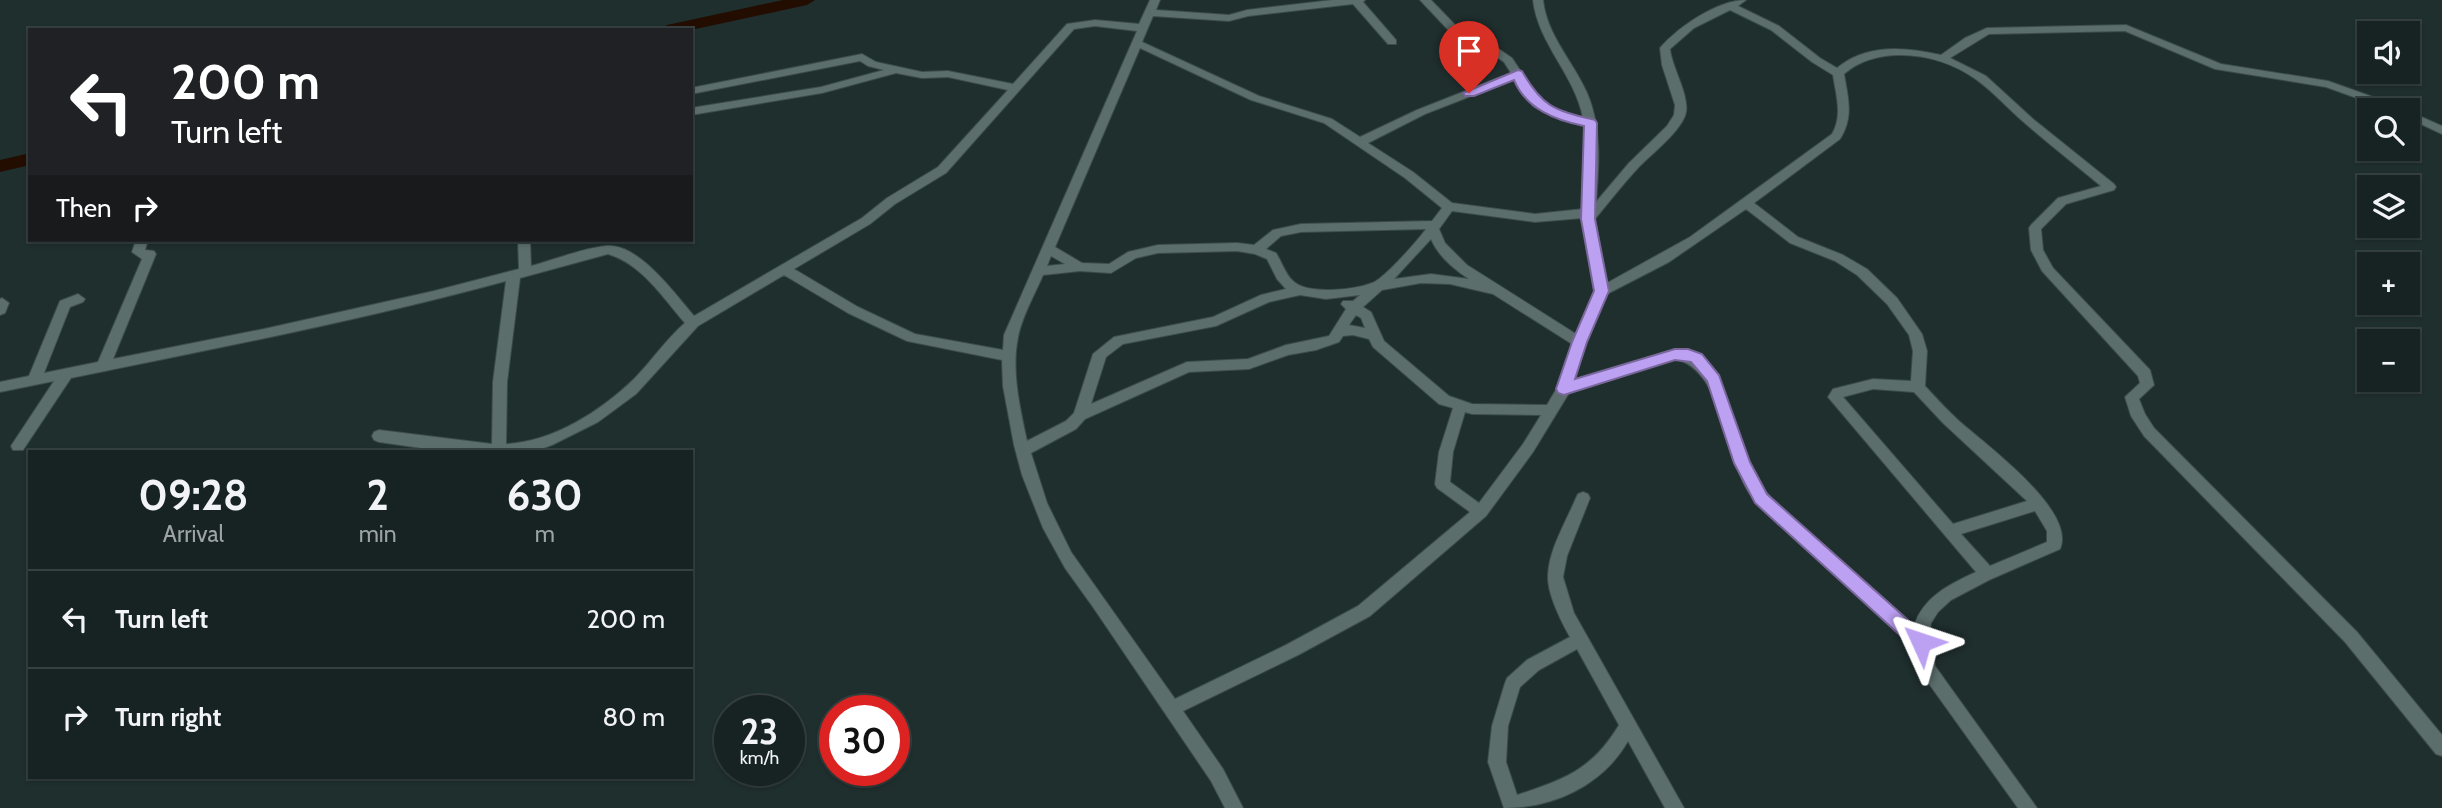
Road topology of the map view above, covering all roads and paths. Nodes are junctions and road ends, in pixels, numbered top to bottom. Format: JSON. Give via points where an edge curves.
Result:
{"nodes":[{"id":1,"x":1357,"y":0,"type":"edge"},
{"id":2,"x":1425,"y":0,"type":"edge"},
{"id":3,"x":1538,"y":0,"type":"edge"},
{"id":4,"x":1707,"y":0,"type":"edge"},
{"id":5,"x":1730,"y":4,"type":"edge"},
{"id":6,"x":1153,"y":6,"type":"edge"},
{"id":7,"x":1143,"y":28,"type":"junction"},
{"id":8,"x":1392,"y":42,"type":"dead end"},
{"id":9,"x":1137,"y":43,"type":"junction"},
{"id":10,"x":1941,"y":60,"type":"junction"},
{"id":11,"x":900,"y":69,"type":"junction"},
{"id":12,"x":1838,"y":73,"type":"junction"},
{"id":13,"x":1518,"y":74,"type":"junction"},
{"id":14,"x":1014,"y":88,"type":"junction"},
{"id":15,"x":693,"y":91,"type":"edge"},
{"id":16,"x":2367,"y":98,"type":"edge"},
{"id":17,"x":693,"y":112,"type":"edge"},
{"id":18,"x":2420,"y":120,"type":"edge"},
{"id":19,"x":1590,"y":123,"type":"junction"},
{"id":20,"x":2442,"y":130,"type":"edge"},
{"id":21,"x":1360,"y":142,"type":"junction"},
{"id":22,"x":1748,"y":205,"type":"junction"},
{"id":23,"x":1449,"y":207,"type":"junction"},
{"id":24,"x":1589,"y":216,"type":"junction"},
{"id":25,"x":1434,"y":226,"type":"junction"},
{"id":26,"x":141,"y":242,"type":"edge"},
{"id":27,"x":524,"y":242,"type":"edge"},
{"id":28,"x":608,"y":245,"type":"edge"},
{"id":29,"x":1048,"y":249,"type":"junction"},
{"id":30,"x":1258,"y":250,"type":"junction"},
{"id":31,"x":1277,"y":266,"type":"junction"},
{"id":32,"x":1080,"y":267,"type":"junction"},
{"id":33,"x":785,"y":270,"type":"junction"},
{"id":34,"x":1039,"y":271,"type":"junction"},
{"id":35,"x":520,"y":272,"type":"junction"},
{"id":36,"x":1382,"y":284,"type":"junction"},
{"id":37,"x":1496,"y":290,"type":"junction"},
{"id":38,"x":1299,"y":291,"type":"junction"},
{"id":39,"x":1602,"y":291,"type":"junction"},
{"id":40,"x":1326,"y":294,"type":"junction"},
{"id":41,"x":1266,"y":298,"type":"junction"},
{"id":42,"x":78,"y":299,"type":"dead end"},
{"id":43,"x":1354,"y":307,"type":"junction"},
{"id":44,"x":693,"y":323,"type":"junction"},
{"id":45,"x":1341,"y":327,"type":"junction"},
{"id":46,"x":1372,"y":335,"type":"junction"},
{"id":47,"x":1579,"y":342,"type":"junction"},
{"id":48,"x":1007,"y":356,"type":"junction"},
{"id":49,"x":104,"y":365,"type":"junction"},
{"id":50,"x":68,"y":372,"type":"junction"},
{"id":51,"x":35,"y":379,"type":"junction"},
{"id":52,"x":1918,"y":387,"type":"junction"},
{"id":53,"x":1564,"y":389,"type":"junction"},
{"id":54,"x":3,"y":390,"type":"edge"},
{"id":55,"x":1460,"y":407,"type":"junction"},
{"id":56,"x":1549,"y":410,"type":"junction"},
{"id":57,"x":1080,"y":415,"type":"junction"},
{"id":58,"x":379,"y":436,"type":"dead end"},
{"id":59,"x":19,"y":446,"type":"dead end"},
{"id":60,"x":499,"y":448,"type":"junction"},
{"id":61,"x":1023,"y":450,"type":"junction"},
{"id":62,"x":1583,"y":498,"type":"dead end"},
{"id":63,"x":2037,"y":504,"type":"junction"},
{"id":64,"x":1481,"y":512,"type":"junction"},
{"id":65,"x":1950,"y":531,"type":"junction"},
{"id":66,"x":1986,"y":573,"type":"junction"},
{"id":67,"x":1580,"y":639,"type":"junction"},
{"id":68,"x":1921,"y":642,"type":"junction"},
{"id":69,"x":1172,"y":708,"type":"junction"},
{"id":70,"x":1628,"y":725,"type":"junction"},
{"id":71,"x":2442,"y":748,"type":"edge"},
{"id":72,"x":1513,"y":807,"type":"edge"},
{"id":73,"x":1234,"y":808,"type":"edge"},
{"id":74,"x":1675,"y":808,"type":"edge"},
{"id":75,"x":2028,"y":808,"type":"edge"}],
"edges":[{"from":1,"to":6,"type":"street","via":[[1229,18]]},
{"from":1,"to":8,"type":"street"},
{"from":2,"to":13,"type":"street","via":[[1447,24],[1498,52]]},
{"from":3,"to":19,"type":"street","via":[[1544,25],[1582,93]]},
{"from":4,"to":5,"type":"street"},
{"from":5,"to":12,"type":"street","via":[[1775,28]]},
{"from":5,"to":24,"type":"street","via":[[1690,26],[1665,48],[1680,101],[1677,123],[1629,167]]},
{"from":6,"to":7,"type":"street"},
{"from":7,"to":9,"type":"street"},
{"from":7,"to":14,"type":"street","via":[[1095,23],[1071,26]]},
{"from":9,"to":21,"type":"street","via":[[1255,98],[1328,121]]},
{"from":9,"to":29,"type":"street"},
{"from":10,"to":12,"type":"street","via":[[1882,52],[1847,62]]},
{"from":10,"to":16,"type":"street","via":[[1987,31],[2126,29],[2212,65],[2328,84]]},
{"from":10,"to":71,"type":"street","via":[[1970,70],[2110,187],[2062,201],[2035,228],[2037,250],[2048,271],[2145,374],[2147,385],[2132,397],[2149,432],[2351,637]]},
{"from":11,"to":14,"type":"street"},
{"from":11,"to":15,"type":"street","via":[[872,64],[862,57]]},
{"from":11,"to":17,"type":"street","via":[[822,90]]},
{"from":12,"to":22,"type":"street","via":[[1844,125]]},
{"from":13,"to":19,"type":"street","via":[[1537,104],[1565,118]]},
{"from":13,"to":21,"type":"street"},
{"from":14,"to":33,"type":"street","via":[[942,170]]},
{"from":18,"to":20,"type":"street"},
{"from":19,"to":24,"type":"street"},
{"from":21,"to":23,"type":"street"},
{"from":22,"to":39,"type":"street","via":[[1645,272]]},
{"from":22,"to":52,"type":"street","via":[[1794,240],[1862,272],[1892,301],[1915,334],[1920,351]]},
{"from":23,"to":24,"type":"street","via":[[1535,218]]},
{"from":23,"to":25,"type":"street"},
{"from":24,"to":39,"type":"street"},
{"from":25,"to":30,"type":"street","via":[[1301,228],[1277,233]]},
{"from":25,"to":36,"type":"street"},
{"from":25,"to":37,"type":"street","via":[[1447,255]]},
{"from":26,"to":49,"type":"street","via":[[138,252],[150,254]]},
{"from":27,"to":35,"type":"street"},
{"from":28,"to":35,"type":"street"},
{"from":28,"to":44,"type":"street","via":[[637,262]]},
{"from":29,"to":32,"type":"street"},
{"from":29,"to":34,"type":"street"},
{"from":30,"to":31,"type":"street","via":[[1272,256]]},
{"from":30,"to":32,"type":"street","via":[[1158,249],[1132,255],[1111,269]]},
{"from":31,"to":38,"type":"street"},
{"from":31,"to":41,"type":"street"},
{"from":32,"to":34,"type":"street"},
{"from":33,"to":44,"type":"street"},
{"from":33,"to":48,"type":"street","via":[[912,338]]},
{"from":34,"to":48,"type":"street","via":[[1011,335]]},
{"from":35,"to":49,"type":"street","via":[[317,323]]},
{"from":35,"to":60,"type":"street","via":[[501,358]]},
{"from":36,"to":37,"type":"street","via":[[1446,278]]},
{"from":36,"to":40,"type":"street"},
{"from":36,"to":43,"type":"street"},
{"from":37,"to":47,"type":"street"},
{"from":38,"to":40,"type":"street"},
{"from":38,"to":41,"type":"street"},
{"from":39,"to":47,"type":"street"},
{"from":40,"to":43,"type":"street"},
{"from":40,"to":45,"type":"street","via":[[1337,303]]},
{"from":41,"to":57,"type":"street","via":[[1196,327],[1119,340],[1100,354]]},
{"from":42,"to":51,"type":"street","via":[[65,304]]},
{"from":43,"to":45,"type":"street"},
{"from":43,"to":46,"type":"street","via":[[1366,315]]},
{"from":44,"to":60,"type":"street","via":[[674,338],[632,389],[578,426],[541,443]]},
{"from":45,"to":46,"type":"street"},
{"from":45,"to":57,"type":"street","via":[[1334,339],[1249,364],[1187,367]]},
{"from":46,"to":55,"type":"street","via":[[1444,400]]},
{"from":47,"to":53,"type":"street"},
{"from":48,"to":61,"type":"street"},
{"from":49,"to":50,"type":"street"},
{"from":50,"to":51,"type":"street"},
{"from":50,"to":59,"type":"street"},
{"from":51,"to":54,"type":"street"},
{"from":52,"to":63,"type":"street"},
{"from":52,"to":65,"type":"street","via":[[1873,384],[1835,397]]},
{"from":53,"to":56,"type":"street"},
{"from":53,"to":68,"type":"street","via":[[1675,354],[1696,358],[1714,379],[1742,463],[1761,499]]},
{"from":55,"to":56,"type":"street"},
{"from":55,"to":64,"type":"street","via":[[1442,484]]},
{"from":56,"to":64,"type":"street","via":[[1528,448]]},
{"from":57,"to":61,"type":"street","via":[[1071,425]]},
{"from":58,"to":60,"type":"street"},
{"from":61,"to":69,"type":"street","via":[[1062,551]]},
{"from":62,"to":67,"type":"street","via":[[1555,577],[1566,615]]},
{"from":63,"to":65,"type":"street"},
{"from":63,"to":66,"type":"street","via":[[2054,528],[2056,545]]},
{"from":64,"to":69,"type":"street","via":[[1364,611]]},
{"from":65,"to":66,"type":"street"},
{"from":66,"to":68,"type":"street","via":[[1933,608],[1924,620]]},
{"from":67,"to":70,"type":"street"},
{"from":67,"to":72,"type":"street","via":[[1533,665],[1513,683],[1500,726],[1497,762]]},
{"from":68,"to":75,"type":"street","via":[[1928,669]]},
{"from":69,"to":73,"type":"street"},
{"from":70,"to":72,"type":"street","via":[[1615,752],[1597,769],[1562,790]]},
{"from":70,"to":74,"type":"street"}]}
